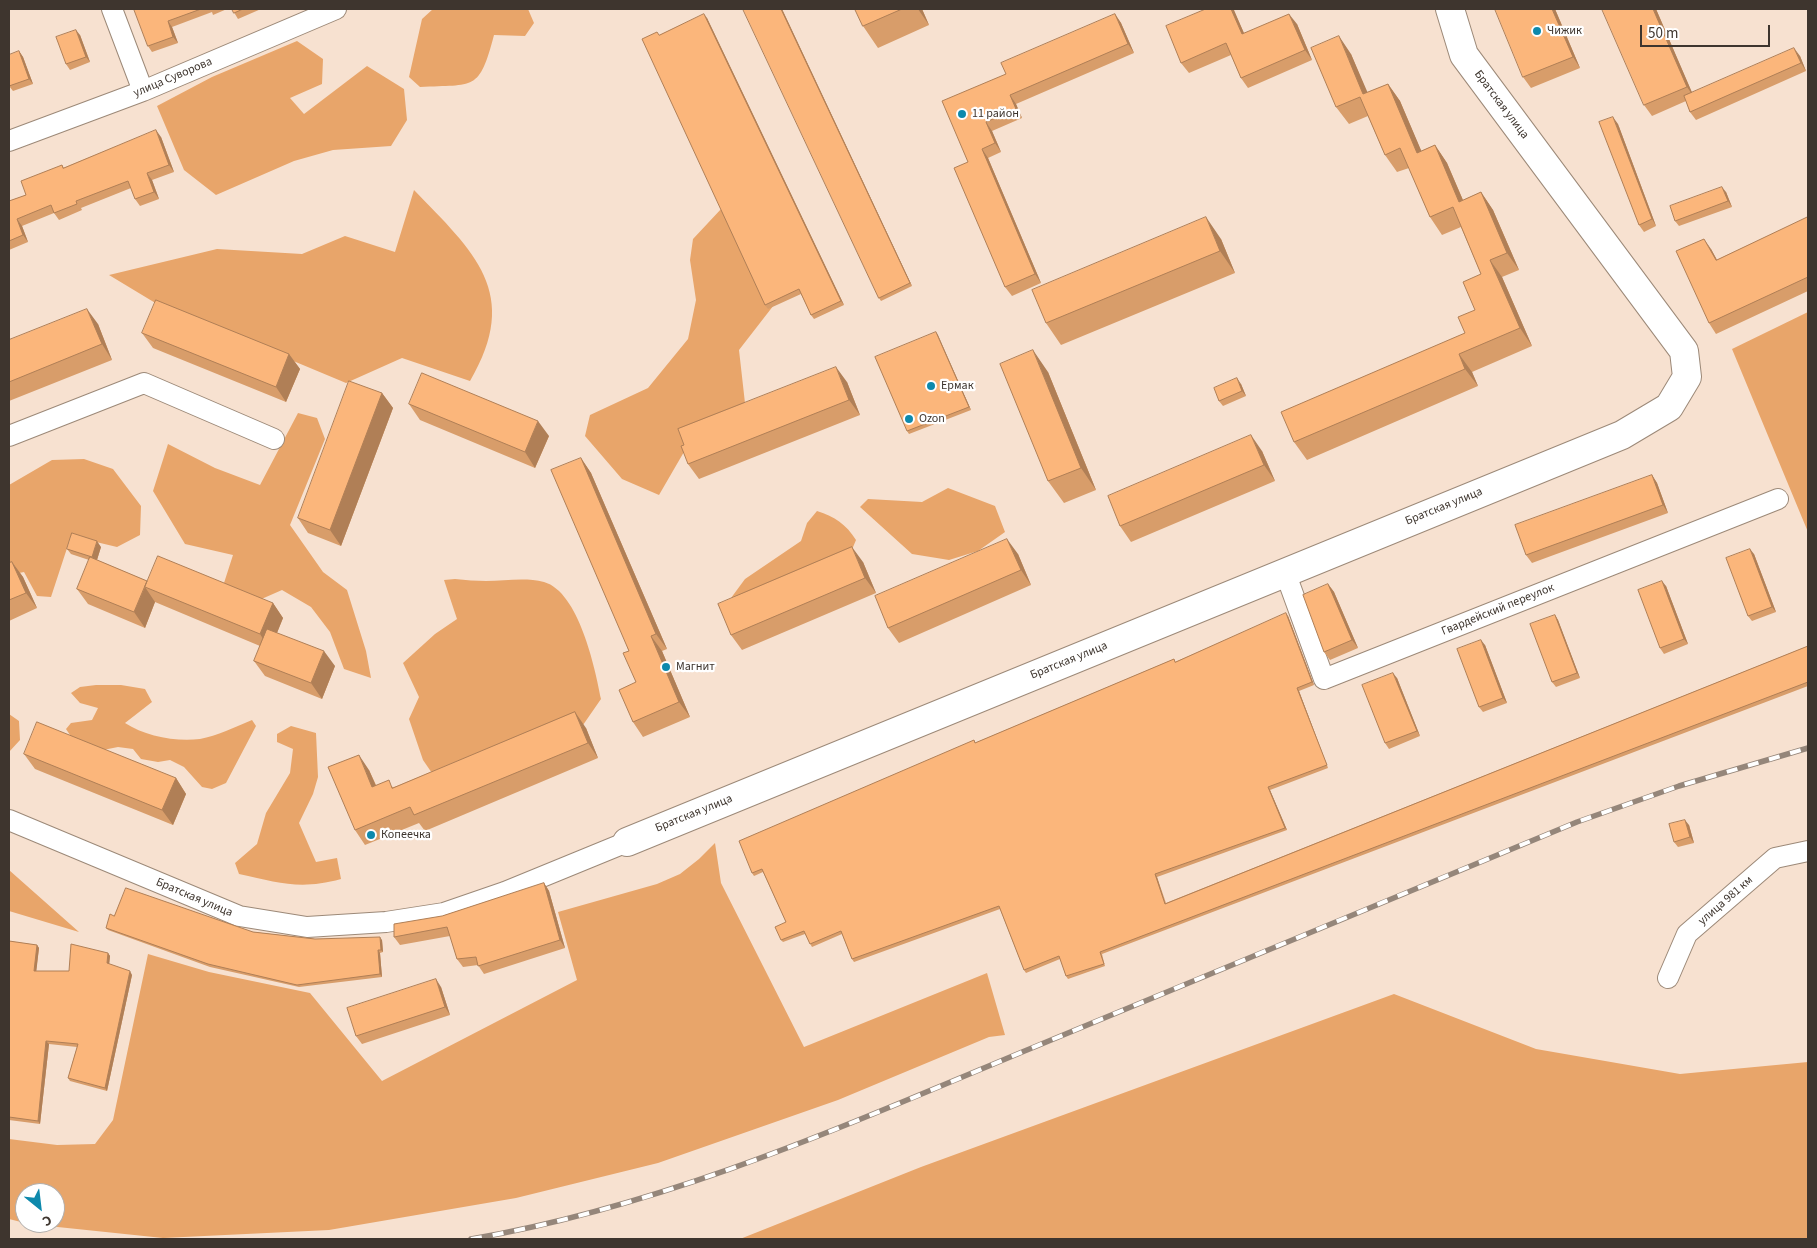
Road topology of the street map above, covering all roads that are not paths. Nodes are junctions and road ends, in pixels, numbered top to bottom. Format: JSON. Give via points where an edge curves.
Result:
{"nodes":[{"id":1,"x":112,"y":9,"type":"edge"},
{"id":2,"x":1450,"y":9,"type":"edge"},
{"id":3,"x":331,"y":10,"type":"edge"},
{"id":4,"x":143,"y":91,"type":"junction"},
{"id":5,"x":9,"y":141,"type":"edge"},
{"id":6,"x":9,"y":436,"type":"edge"},
{"id":7,"x":274,"y":439,"type":"dead end"},
{"id":8,"x":1778,"y":499,"type":"dead end"},
{"id":9,"x":1285,"y":572,"type":"junction"},
{"id":10,"x":9,"y":820,"type":"edge"},
{"id":11,"x":628,"y":842,"type":"joint"},
{"id":12,"x":1808,"y":851,"type":"edge"},
{"id":13,"x":1668,"y":978,"type":"dead end"}],
"edges":[{"from":1,"to":4,"type":"street"},
{"from":2,"to":9,"type":"street","name":"Братская улица","via":[[1464,55],[1684,351],[1687,377],[1669,407],[1622,435]]},
{"from":3,"to":4,"type":"street","name":"улица Суворова"},
{"from":4,"to":5,"type":"street","name":"улица Суворова"},
{"from":6,"to":7,"type":"street","via":[[144,383]]},
{"from":8,"to":9,"type":"street","name":"Гвардейский переулок","via":[[1324,679]]},
{"from":9,"to":11,"type":"street","name":"Братская улица"},
{"from":10,"to":11,"type":"street","name":"Братская улица","via":[[239,916],[307,927],[386,922],[444,913]]},
{"from":12,"to":13,"type":"street","name":"улица 981 км","via":[[1775,858],[1687,934]]}]}
